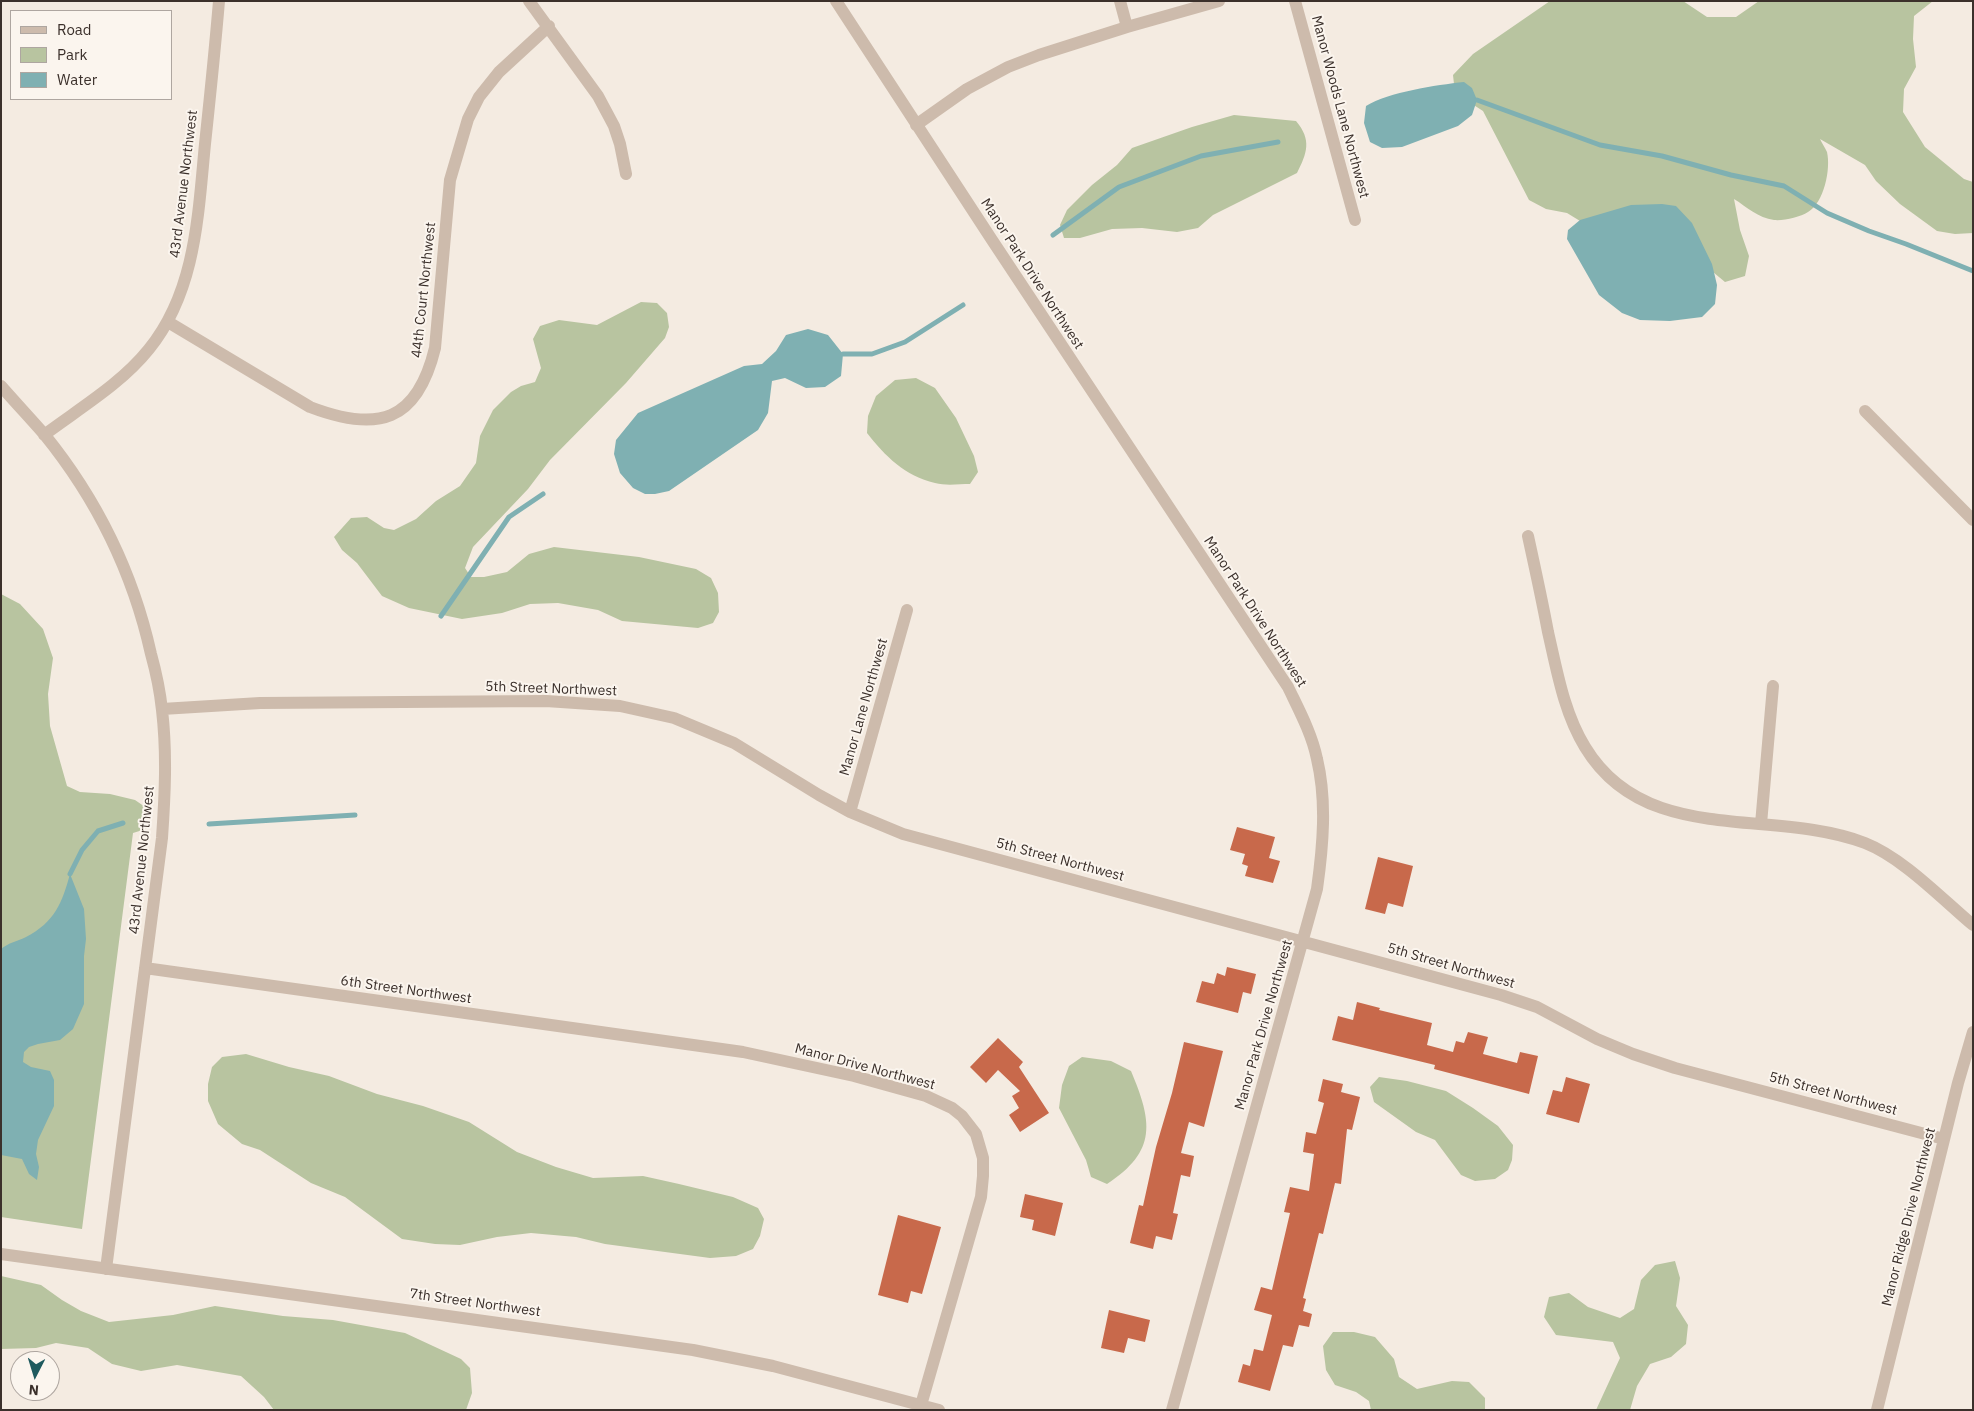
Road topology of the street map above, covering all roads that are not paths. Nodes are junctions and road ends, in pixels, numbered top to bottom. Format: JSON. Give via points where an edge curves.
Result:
{"nodes":[{"id":1,"x":219,"y":1,"type":"edge"},
{"id":2,"x":530,"y":1,"type":"edge"},
{"id":3,"x":836,"y":1,"type":"edge"},
{"id":4,"x":1120,"y":1,"type":"edge"},
{"id":5,"x":1219,"y":1,"type":"edge"},
{"id":6,"x":1295,"y":1,"type":"edge"},
{"id":7,"x":549,"y":26,"type":"junction"},
{"id":8,"x":1128,"y":27,"type":"junction"},
{"id":9,"x":916,"y":124,"type":"junction"},
{"id":10,"x":626,"y":174,"type":"dead end"},
{"id":11,"x":1356,"y":220,"type":"dead end"},
{"id":12,"x":168,"y":322,"type":"junction"},
{"id":13,"x":1,"y":386,"type":"edge"},
{"id":14,"x":1865,"y":411,"type":"dead end"},
{"id":15,"x":44,"y":435,"type":"junction"},
{"id":16,"x":1973,"y":520,"type":"edge"},
{"id":17,"x":1528,"y":536,"type":"dead end"},
{"id":18,"x":907,"y":610,"type":"dead end"},
{"id":19,"x":1773,"y":686,"type":"dead end"},
{"id":20,"x":162,"y":709,"type":"junction"},
{"id":21,"x":850,"y":812,"type":"junction"},
{"id":22,"x":1761,"y":824,"type":"junction"},
{"id":23,"x":1973,"y":925,"type":"edge"},
{"id":24,"x":1303,"y":940,"type":"junction"},
{"id":25,"x":145,"y":968,"type":"junction"},
{"id":26,"x":1973,"y":1032,"type":"edge"},
{"id":27,"x":664,"y":1040,"type":"joint"},
{"id":28,"x":1944,"y":1140,"type":"junction"},
{"id":29,"x":1,"y":1254,"type":"edge"},
{"id":30,"x":106,"y":1269,"type":"junction"},
{"id":31,"x":921,"y":1405,"type":"junction"},
{"id":32,"x":939,"y":1410,"type":"edge"},
{"id":33,"x":1172,"y":1410,"type":"edge"},
{"id":34,"x":1877,"y":1410,"type":"edge"}],
"edges":[{"from":1,"to":12,"type":"street","name":"43rd Avenue Northwest","via":[[198,217],[187,276]]},
{"from":2,"to":7,"type":"street"},
{"from":3,"to":9,"type":"street","name":"Manor Park Drive Northwest"},
{"from":4,"to":8,"type":"street"},
{"from":5,"to":8,"type":"street"},
{"from":6,"to":11,"type":"street","name":"Manor Woods Lane Northwest"},
{"from":7,"to":10,"type":"street","via":[[598,96],[614,126]]},
{"from":7,"to":12,"type":"street","name":"44th Court Northwest","via":[[499,72],[479,97],[468,119],[450,180],[435,348],[422,388],[408,404],[393,414],[374,420],[334,416],[310,407]]},
{"from":8,"to":9,"type":"street","via":[[1008,67],[967,89]]},
{"from":9,"to":24,"type":"street","name":"Manor Park Drive Northwest","via":[[1288,687],[1307,726],[1322,790],[1321,856],[1317,889]]},
{"from":12,"to":15,"type":"street","name":"43rd Avenue Northwest","via":[[127,373]]},
{"from":13,"to":15,"type":"street"},
{"from":14,"to":16,"type":"street"},
{"from":15,"to":20,"type":"street","name":"43rd Avenue Northwest","via":[[99,515],[118,554],[147,634]]},
{"from":17,"to":22,"type":"street","via":[[1567,707],[1584,746],[1600,768],[1642,801],[1672,813]]},
{"from":18,"to":21,"type":"street","name":"Manor Lane Northwest"},
{"from":19,"to":22,"type":"street"},
{"from":20,"to":21,"type":"street","name":"5th Street Northwest","via":[[270,703],[546,701],[620,706],[674,718],[734,744]]},
{"from":20,"to":25,"type":"street","name":"43rd Avenue Northwest","via":[[166,775],[164,811]]},
{"from":21,"to":24,"type":"street","name":"5th Street Northwest","via":[[903,834]]},
{"from":22,"to":23,"type":"street","via":[[1810,828],[1866,843],[1890,856]]},
{"from":24,"to":28,"type":"street","name":"5th Street Northwest","via":[[1537,1007],[1597,1039],[1675,1068]]},
{"from":24,"to":33,"type":"street","name":"Manor Park Drive Northwest"},
{"from":25,"to":27,"type":"street","name":"6th Street Northwest"},
{"from":25,"to":30,"type":"street","name":"43rd Avenue Northwest"},
{"from":26,"to":28,"type":"street","name":"Manor Ridge Drive Northwest"},
{"from":27,"to":31,"type":"street","name":"Manor Drive Northwest","via":[[743,1052],[854,1076],[926,1096],[952,1108],[976,1134],[984,1176],[981,1197]]},
{"from":28,"to":34,"type":"street","name":"Manor Ridge Drive Northwest"},
{"from":29,"to":30,"type":"street","name":"7th Street Northwest"},
{"from":30,"to":31,"type":"street","name":"7th Street Northwest","via":[[693,1350],[773,1366]]},
{"from":31,"to":32,"type":"street","name":"7th Street Northwest"}]}
